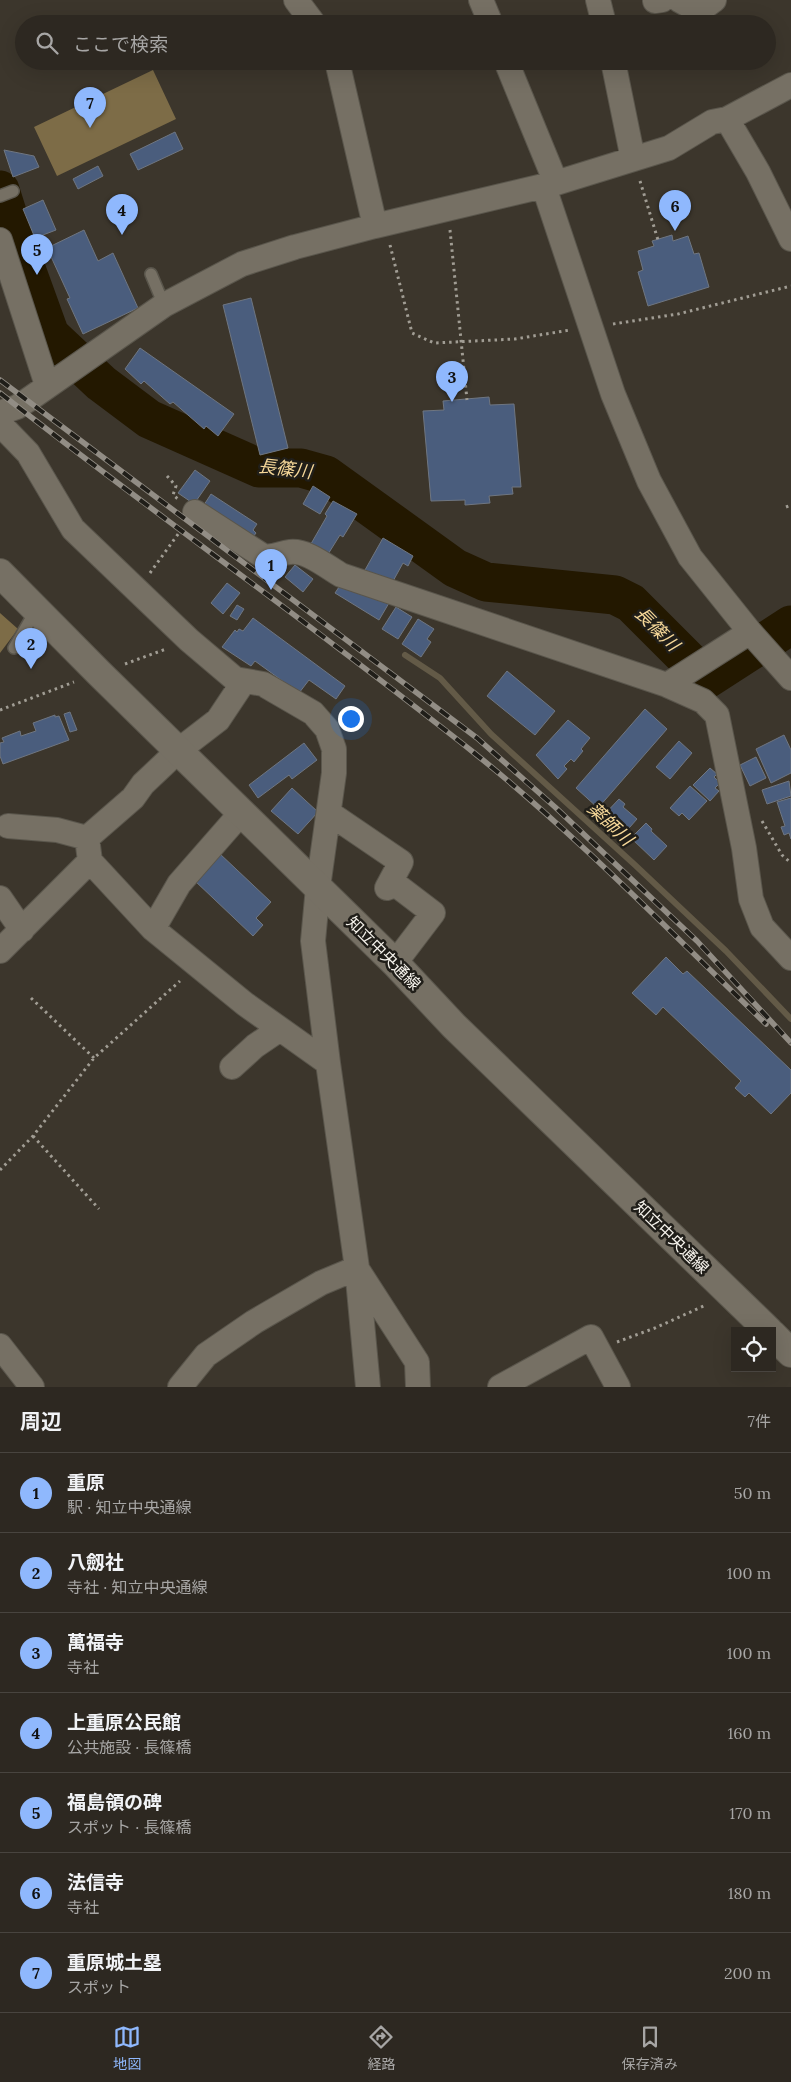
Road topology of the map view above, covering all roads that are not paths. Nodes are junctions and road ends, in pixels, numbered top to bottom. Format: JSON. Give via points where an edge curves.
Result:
{"nodes":[{"id":1,"x":296,"y":0,"type":"edge"},
{"id":2,"x":481,"y":0,"type":"edge"},
{"id":3,"x":598,"y":0,"type":"edge"},
{"id":4,"x":662,"y":0,"type":"edge"},
{"id":5,"x":679,"y":0,"type":"edge"},
{"id":6,"x":714,"y":0,"type":"edge"},
{"id":7,"x":655,"y":1,"type":"edge"},
{"id":8,"x":307,"y":15,"type":"edge"},
{"id":9,"x":487,"y":15,"type":"edge"},
{"id":10,"x":602,"y":15,"type":"edge"},
{"id":11,"x":339,"y":70,"type":"edge"},
{"id":12,"x":509,"y":70,"type":"edge"},
{"id":13,"x":615,"y":70,"type":"edge"},
{"id":14,"x":791,"y":84,"type":"edge"},
{"id":15,"x":727,"y":119,"type":"junction"},
{"id":16,"x":634,"y":159,"type":"junction"},
{"id":17,"x":550,"y":185,"type":"junction"},
{"id":18,"x":13,"y":191,"type":"dead end"},
{"id":19,"x":0,"y":196,"type":"edge"},
{"id":20,"x":380,"y":225,"type":"junction"},
{"id":21,"x":791,"y":239,"type":"edge"},
{"id":22,"x":0,"y":240,"type":"edge"},
{"id":23,"x":151,"y":274,"type":"dead end"},
{"id":24,"x":164,"y":305,"type":"junction"},
{"id":25,"x":47,"y":385,"type":"junction"},
{"id":26,"x":0,"y":413,"type":"edge"},
{"id":27,"x":0,"y":424,"type":"edge"},
{"id":28,"x":195,"y":512,"type":"road end"},
{"id":29,"x":0,"y":573,"type":"edge"},
{"id":30,"x":36,"y":610,"type":"junction"},
{"id":31,"x":14,"y":648,"type":"dead end"},
{"id":32,"x":773,"y":654,"type":"edge"},
{"id":33,"x":675,"y":680,"type":"junction"},
{"id":34,"x":244,"y":681,"type":"junction"},
{"id":35,"x":179,"y":750,"type":"junction"},
{"id":36,"x":242,"y":812,"type":"junction"},
{"id":37,"x":329,"y":813,"type":"junction"},
{"id":38,"x":8,"y":826,"type":"dead end"},
{"id":39,"x":87,"y":838,"type":"junction"},
{"id":40,"x":90,"y":861,"type":"junction"},
{"id":41,"x":318,"y":887,"type":"junction"},
{"id":42,"x":0,"y":898,"type":"edge"},
{"id":43,"x":153,"y":929,"type":"junction"},
{"id":44,"x":22,"y":930,"type":"junction"},
{"id":45,"x":0,"y":951,"type":"edge"},
{"id":46,"x":791,"y":958,"type":"edge"},
{"id":47,"x":396,"y":963,"type":"junction"},
{"id":48,"x":280,"y":1029,"type":"junction"},
{"id":49,"x":328,"y":1063,"type":"junction"},
{"id":50,"x":232,"y":1067,"type":"dead end"},
{"id":51,"x":356,"y":1268,"type":"junction"},
{"id":52,"x":766,"y":1327,"type":"edge"},
{"id":53,"x":776,"y":1338,"type":"edge"},
{"id":54,"x":0,"y":1346,"type":"edge"},
{"id":55,"x":791,"y":1353,"type":"edge"},
{"id":56,"x":32,"y":1387,"type":"edge"},
{"id":57,"x":180,"y":1387,"type":"edge"},
{"id":58,"x":368,"y":1387,"type":"edge"},
{"id":59,"x":418,"y":1387,"type":"edge"},
{"id":60,"x":500,"y":1387,"type":"edge"},
{"id":61,"x":618,"y":1387,"type":"edge"}],
"edges":[{"from":1,"to":8,"type":"street"},
{"from":2,"to":9,"type":"street"},
{"from":3,"to":10,"type":"street"},
{"from":4,"to":7,"type":"street"},
{"from":5,"to":6,"type":"street","via":[[699,11]]},
{"from":11,"to":20,"type":"street"},
{"from":12,"to":17,"type":"street"},
{"from":13,"to":16,"type":"street"},
{"from":14,"to":15,"type":"street"},
{"from":15,"to":16,"type":"street","via":[[712,122],[669,148]]},
{"from":15,"to":21,"type":"street"},
{"from":16,"to":17,"type":"street"},
{"from":17,"to":20,"type":"street"},
{"from":17,"to":32,"type":"street","via":[[613,394],[649,481],[690,556]]},
{"from":18,"to":19,"type":"lane"},
{"from":20,"to":24,"type":"street","via":[[242,264]]},
{"from":22,"to":25,"type":"street"},
{"from":23,"to":24,"type":"lane"},
{"from":24,"to":25,"type":"street"},
{"from":25,"to":26,"type":"street","via":[[17,407]]},
{"from":27,"to":34,"type":"street","via":[[28,453],[73,529],[189,640],[234,679]]},
{"from":28,"to":33,"type":"street","via":[[263,556],[272,558],[299,552],[341,575]]},
{"from":29,"to":30,"type":"street","name":"知立中央通線"},
{"from":30,"to":31,"type":"lane"},
{"from":30,"to":35,"type":"street","name":"知立中央通線"},
{"from":32,"to":33,"type":"street","via":[[705,660]]},
{"from":33,"to":46,"type":"street","via":[[704,701],[716,716],[752,899],[762,927]]},
{"from":34,"to":35,"type":"street","via":[[218,720]]},
{"from":34,"to":37,"type":"street","via":[[263,684],[313,713],[328,729],[334,749]]},
{"from":35,"to":36,"type":"street","name":"知立中央通線"},
{"from":35,"to":39,"type":"street","via":[[133,798]]},
{"from":36,"to":41,"type":"street","name":"知立中央通線"},
{"from":36,"to":43,"type":"street","via":[[179,884]]},
{"from":37,"to":41,"type":"street"},
{"from":37,"to":47,"type":"street","via":[[401,862],[389,885],[433,913]]},
{"from":38,"to":39,"type":"street","via":[[57,830]]},
{"from":39,"to":40,"type":"street"},
{"from":40,"to":43,"type":"street"},
{"from":40,"to":44,"type":"street"},
{"from":41,"to":47,"type":"street","name":"知立中央通線"},
{"from":41,"to":49,"type":"street","via":[[313,941]]},
{"from":42,"to":44,"type":"street"},
{"from":43,"to":48,"type":"street"},
{"from":44,"to":45,"type":"street"},
{"from":47,"to":52,"type":"street","name":"知立中央通線","via":[[454,1026]]},
{"from":48,"to":49,"type":"street"},
{"from":48,"to":50,"type":"street"},
{"from":49,"to":51,"type":"street"},
{"from":51,"to":57,"type":"street","via":[[321,1283],[254,1322],[206,1355]]},
{"from":51,"to":58,"type":"street"},
{"from":51,"to":59,"type":"street","via":[[417,1362]]},
{"from":53,"to":55,"type":"street"},
{"from":54,"to":56,"type":"street"},
{"from":60,"to":61,"type":"street","via":[[591,1337]]}]}
